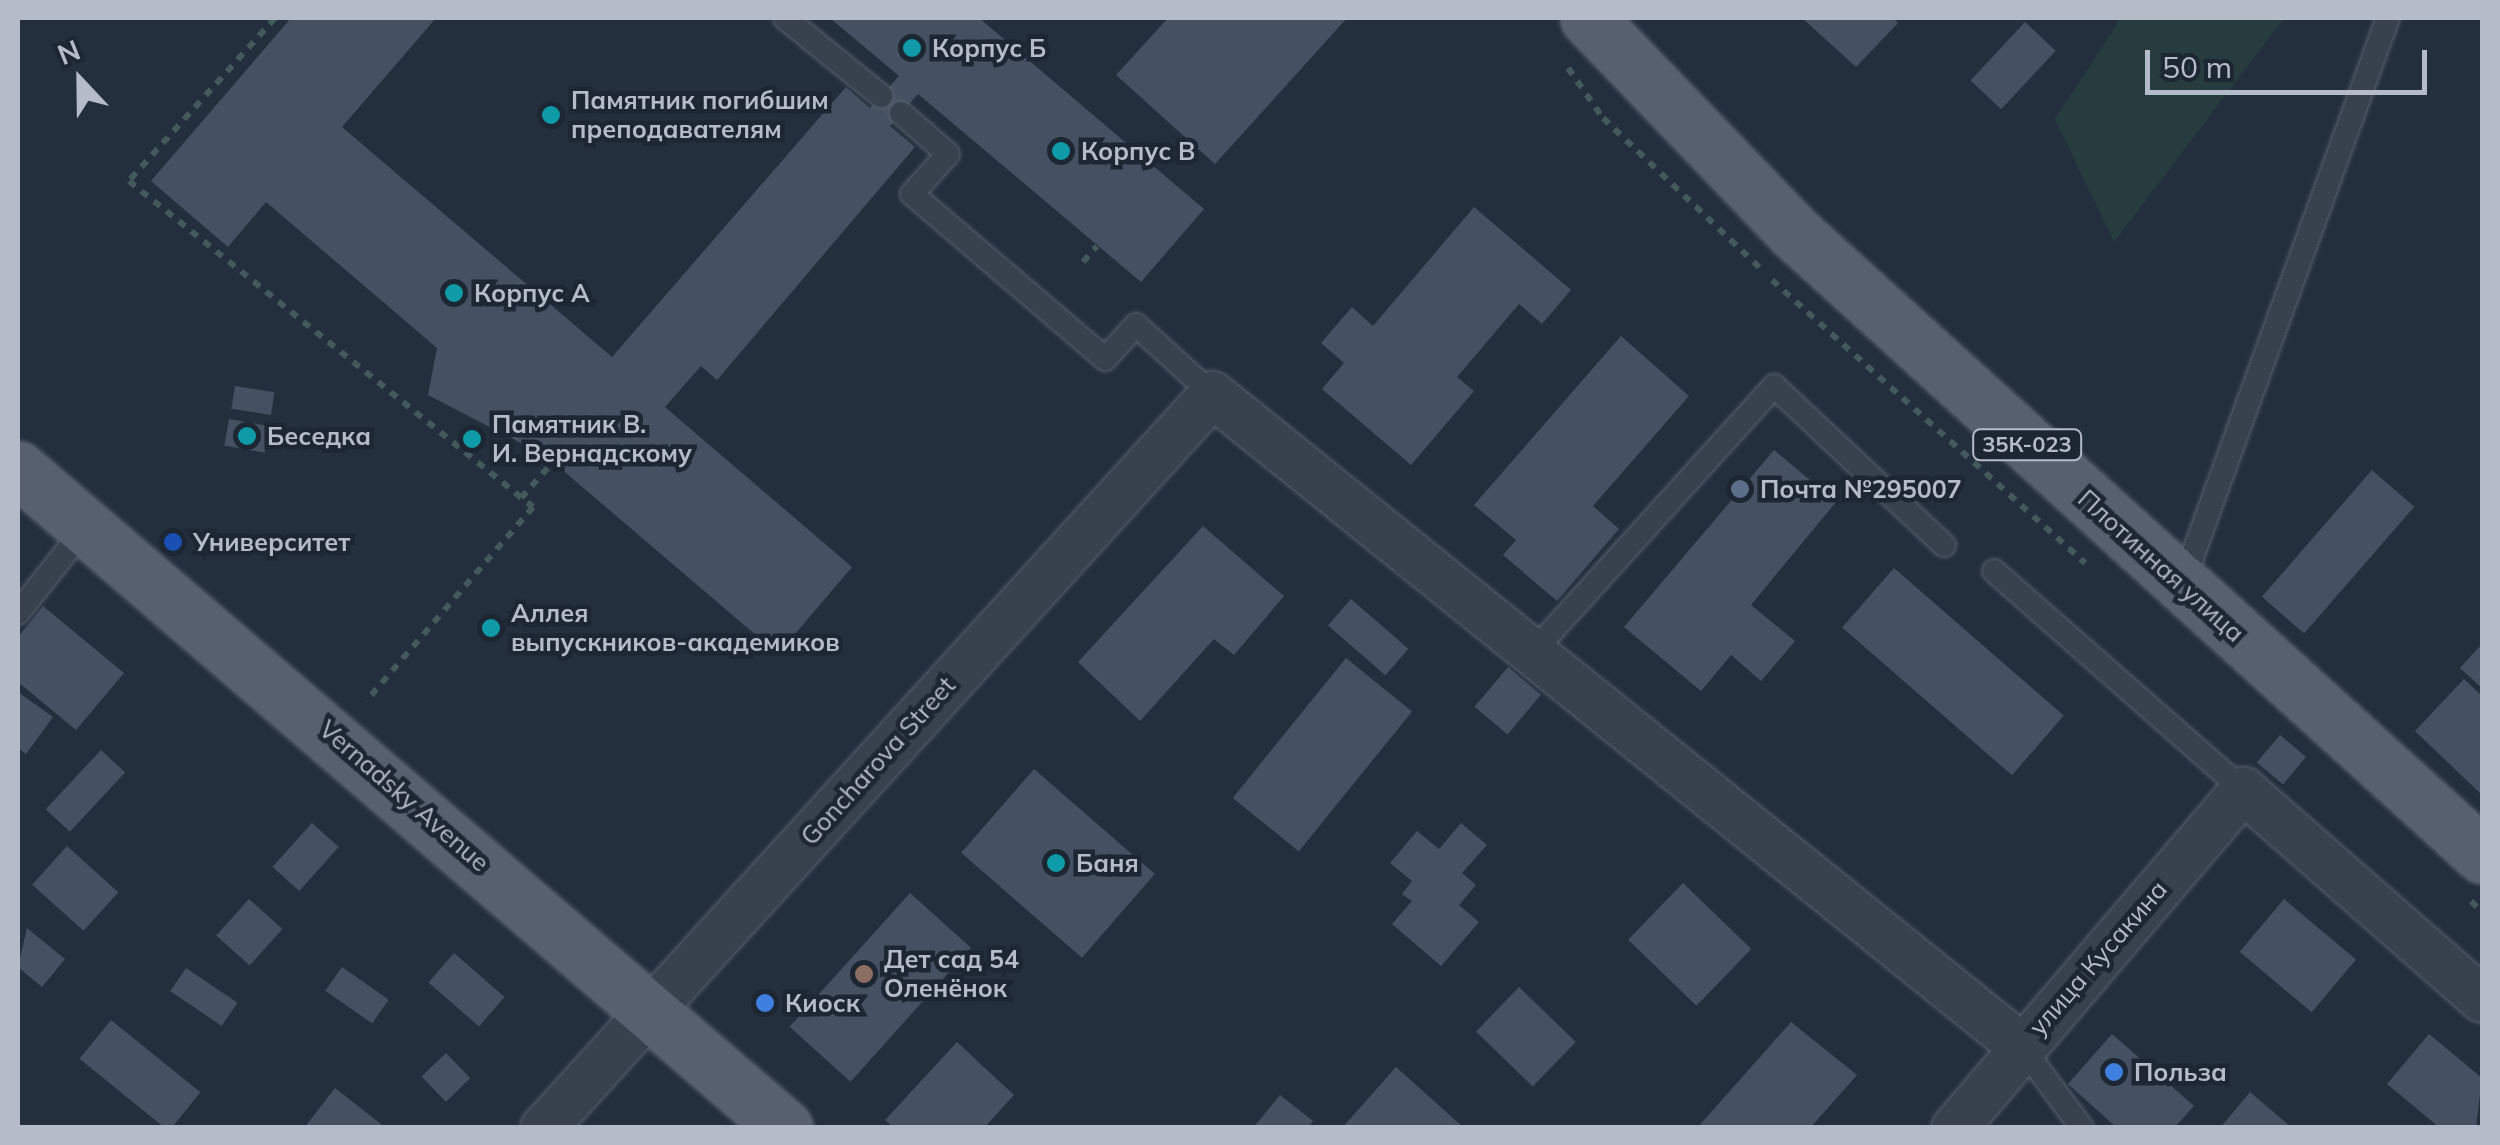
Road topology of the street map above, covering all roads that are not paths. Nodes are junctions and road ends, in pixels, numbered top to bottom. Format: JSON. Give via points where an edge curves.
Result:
{"nodes":[{"id":1,"x":785,"y":18,"type":"edge"},
{"id":2,"x":1588,"y":18,"type":"edge"},
{"id":3,"x":2388,"y":18,"type":"edge"},
{"id":4,"x":880,"y":96,"type":"dead end"},
{"id":5,"x":901,"y":113,"type":"dead end"},
{"id":6,"x":1212,"y":394,"type":"junction"},
{"id":7,"x":18,"y":470,"type":"edge"},
{"id":8,"x":86,"y":526,"type":"junction"},
{"id":9,"x":1944,"y":545,"type":"dead end"},
{"id":10,"x":1994,"y":571,"type":"dead end"},
{"id":11,"x":2182,"y":586,"type":"junction"},
{"id":12,"x":18,"y":613,"type":"edge"},
{"id":13,"x":1533,"y":652,"type":"junction"},
{"id":14,"x":2243,"y":790,"type":"junction"},
{"id":15,"x":2482,"y":856,"type":"edge"},
{"id":16,"x":2482,"y":998,"type":"edge"},
{"id":17,"x":653,"y":1010,"type":"junction"},
{"id":18,"x":2022,"y":1046,"type":"junction"},
{"id":19,"x":543,"y":1128,"type":"edge"},
{"id":20,"x":785,"y":1128,"type":"edge"},
{"id":21,"x":1954,"y":1128,"type":"edge"},
{"id":22,"x":2082,"y":1128,"type":"edge"}],
"edges":[{"from":1,"to":4,"type":"lane"},
{"from":2,"to":11,"type":"main road","name":"Плотинная улица","number":"35К-023","via":[[1794,233]]},
{"from":3,"to":11,"type":"lane"},
{"from":5,"to":6,"type":"lane","via":[[948,154],[912,194],[1104,360],[1136,325]]},
{"from":6,"to":13,"type":"street"},
{"from":6,"to":17,"type":"street","name":"Goncharova Street"},
{"from":7,"to":8,"type":"main road","name":"Vernadsky Avenue"},
{"from":8,"to":12,"type":"lane"},
{"from":8,"to":17,"type":"main road","name":"Vernadsky Avenue"},
{"from":9,"to":13,"type":"lane","via":[[1774,386]]},
{"from":10,"to":14,"type":"lane"},
{"from":11,"to":15,"type":"main road","name":"Плотинная улица","number":"35К-023"},
{"from":13,"to":18,"type":"street"},
{"from":14,"to":16,"type":"street"},
{"from":14,"to":18,"type":"street","name":"улица Кусакина"},
{"from":17,"to":19,"type":"street","name":"Goncharova Street"},
{"from":17,"to":20,"type":"main road","name":"Vernadsky Avenue"},
{"from":18,"to":21,"type":"street","name":"улица Кусакина"},
{"from":18,"to":22,"type":"lane"}]}
